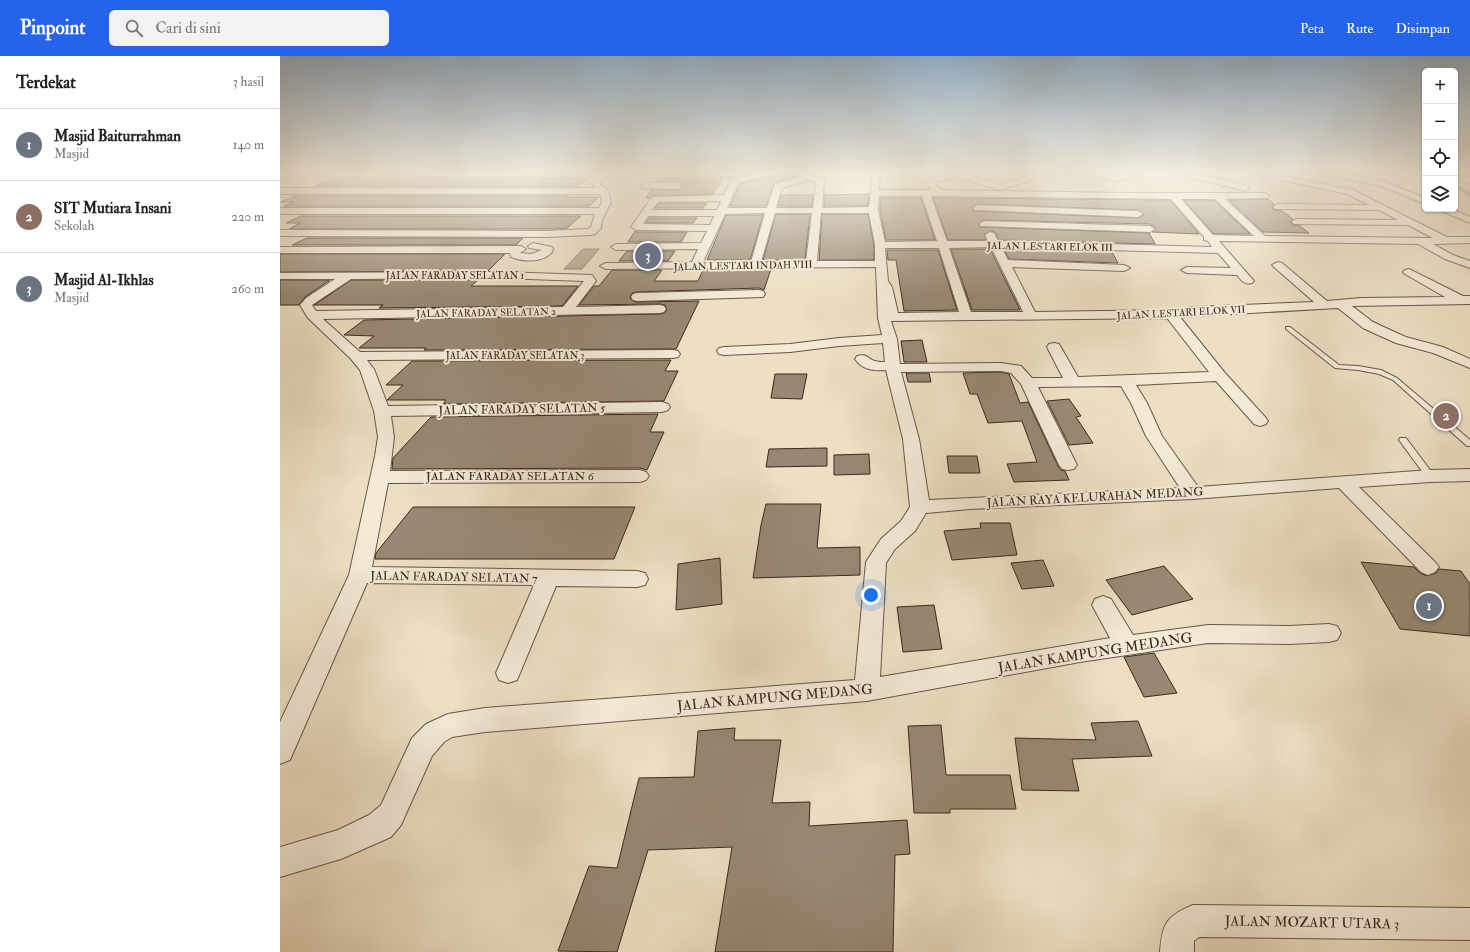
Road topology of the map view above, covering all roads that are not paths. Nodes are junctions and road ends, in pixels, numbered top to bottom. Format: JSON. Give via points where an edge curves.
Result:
{"nodes":[{"id":1,"x":599,"y":214,"type":"edge"},
{"id":2,"x":644,"y":214,"type":"joint"},
{"id":3,"x":651,"y":214,"type":"edge"},
{"id":4,"x":720,"y":214,"type":"edge"},
{"id":5,"x":769,"y":214,"type":"edge"},
{"id":6,"x":817,"y":214,"type":"edge"},
{"id":7,"x":874,"y":214,"type":"edge"},
{"id":8,"x":933,"y":214,"type":"edge"},
{"id":9,"x":980,"y":214,"type":"edge"},
{"id":10,"x":1133,"y":214,"type":"edge"},
{"id":11,"x":1138,"y":214,"type":"joint"},
{"id":12,"x":1189,"y":214,"type":"edge"},
{"id":13,"x":1236,"y":214,"type":"edge"},
{"id":14,"x":1287,"y":214,"type":"edge"},
{"id":15,"x":1393,"y":214,"type":"edge"},
{"id":16,"x":1455,"y":214,"type":"edge"},
{"id":17,"x":1470,"y":220,"type":"edge"},
{"id":18,"x":1297,"y":222,"type":"junction"},
{"id":19,"x":1411,"y":223,"type":"junction"},
{"id":20,"x":984,"y":224,"type":"junction"},
{"id":21,"x":713,"y":228,"type":"junction"},
{"id":22,"x":1150,"y":229,"type":"junction"},
{"id":23,"x":280,"y":233,"type":"edge"},
{"id":24,"x":405,"y":233,"type":"junction"},
{"id":25,"x":421,"y":233,"type":"junction"},
{"id":26,"x":546,"y":234,"type":"junction"},
{"id":27,"x":1262,"y":238,"type":"junction"},
{"id":28,"x":1210,"y":239,"type":"junction"},
{"id":29,"x":1320,"y":240,"type":"junction"},
{"id":30,"x":1470,"y":240,"type":"edge"},
{"id":31,"x":1421,"y":241,"type":"junction"},
{"id":32,"x":1446,"y":241,"type":"junction"},
{"id":33,"x":995,"y":244,"type":"junction"},
{"id":34,"x":944,"y":245,"type":"junction"},
{"id":35,"x":533,"y":246,"type":"junction"},
{"id":36,"x":705,"y":246,"type":"junction"},
{"id":37,"x":880,"y":246,"type":"junction"},
{"id":38,"x":1163,"y":246,"type":"junction"},
{"id":39,"x":616,"y":247,"type":"dead end"},
{"id":40,"x":1114,"y":247,"type":"junction"},
{"id":41,"x":280,"y":250,"type":"edge"},
{"id":42,"x":1221,"y":250,"type":"junction"},
{"id":43,"x":518,"y":254,"type":"junction"},
{"id":44,"x":280,"y":256,"type":"edge"},
{"id":45,"x":369,"y":262,"type":"junction"},
{"id":46,"x":811,"y":264,"type":"junction"},
{"id":47,"x":881,"y":264,"type":"junction"},
{"id":48,"x":1004,"y":264,"type":"junction"},
{"id":49,"x":1278,"y":264,"type":"dead end"},
{"id":50,"x":755,"y":265,"type":"junction"},
{"id":51,"x":1470,"y":265,"type":"edge"},
{"id":52,"x":606,"y":266,"type":"dead end"},
{"id":53,"x":696,"y":266,"type":"junction"},
{"id":54,"x":1187,"y":270,"type":"junction"},
{"id":55,"x":1409,"y":272,"type":"dead end"},
{"id":56,"x":500,"y":275,"type":"junction"},
{"id":57,"x":280,"y":276,"type":"edge"},
{"id":58,"x":881,"y":282,"type":"junction"},
{"id":59,"x":1197,"y":282,"type":"dead end"},
{"id":60,"x":759,"y":294,"type":"dead end"},
{"id":61,"x":624,"y":297,"type":"dead end"},
{"id":62,"x":576,"y":298,"type":"junction"},
{"id":63,"x":592,"y":298,"type":"dead end"},
{"id":64,"x":1466,"y":300,"type":"edge"},
{"id":65,"x":1341,"y":304,"type":"junction"},
{"id":66,"x":1324,"y":305,"type":"junction"},
{"id":67,"x":567,"y":310,"type":"junction"},
{"id":68,"x":660,"y":310,"type":"dead end"},
{"id":69,"x":1171,"y":314,"type":"junction"},
{"id":70,"x":312,"y":315,"type":"junction"},
{"id":71,"x":966,"y":316,"type":"junction"},
{"id":72,"x":1031,"y":316,"type":"junction"},
{"id":73,"x":1288,"y":328,"type":"dead end"},
{"id":74,"x":890,"y":339,"type":"junction"},
{"id":75,"x":1054,"y":346,"type":"dead end"},
{"id":76,"x":724,"y":351,"type":"dead end"},
{"id":77,"x":673,"y":354,"type":"dead end"},
{"id":78,"x":356,"y":356,"type":"junction"},
{"id":79,"x":862,"y":359,"type":"dead end"},
{"id":80,"x":1470,"y":364,"type":"edge"},
{"id":81,"x":893,"y":367,"type":"junction"},
{"id":82,"x":1220,"y":376,"type":"junction"},
{"id":83,"x":1126,"y":381,"type":"junction"},
{"id":84,"x":1073,"y":382,"type":"junction"},
{"id":85,"x":1028,"y":383,"type":"junction"},
{"id":86,"x":662,"y":407,"type":"dead end"},
{"id":87,"x":382,"y":411,"type":"junction"},
{"id":88,"x":1260,"y":421,"type":"dead end"},
{"id":89,"x":1403,"y":440,"type":"dead end"},
{"id":90,"x":1470,"y":444,"type":"edge"},
{"id":91,"x":1068,"y":465,"type":"dead end"},
{"id":92,"x":640,"y":476,"type":"dead end"},
{"id":93,"x":1430,"y":476,"type":"junction"},
{"id":94,"x":1468,"y":476,"type":"edge"},
{"id":95,"x":379,"y":477,"type":"junction"},
{"id":96,"x":1344,"y":483,"type":"junction"},
{"id":97,"x":1193,"y":493,"type":"junction"},
{"id":98,"x":920,"y":507,"type":"junction"},
{"id":99,"x":1428,"y":567,"type":"dead end"},
{"id":100,"x":360,"y":576,"type":"junction"},
{"id":101,"x":548,"y":578,"type":"junction"},
{"id":102,"x":637,"y":579,"type":"dead end"},
{"id":103,"x":1103,"y":605,"type":"dead end"},
{"id":104,"x":1329,"y":633,"type":"dead end"},
{"id":105,"x":1127,"y":646,"type":"junction"},
{"id":106,"x":508,"y":672,"type":"dead end"},
{"id":107,"x":866,"y":690,"type":"junction"},
{"id":108,"x":282,"y":747,"type":"edge"},
{"id":109,"x":280,"y":862,"type":"edge"},
{"id":110,"x":1470,"y":924,"type":"edge"},
{"id":111,"x":1177,"y":952,"type":"edge"}],
"edges":[{"from":1,"to":26,"type":"street","via":[[596,228],[591,232]]},
{"from":2,"to":3,"type":"street"},
{"from":2,"to":21,"type":"street","via":[[637,228]]},
{"from":4,"to":21,"type":"street"},
{"from":5,"to":50,"type":"street"},
{"from":6,"to":46,"type":"street"},
{"from":7,"to":37,"type":"street"},
{"from":8,"to":34,"type":"street"},
{"from":9,"to":20,"type":"street"},
{"from":10,"to":11,"type":"street"},
{"from":11,"to":22,"type":"street"},
{"from":12,"to":28,"type":"street"},
{"from":13,"to":27,"type":"street"},
{"from":14,"to":18,"type":"street"},
{"from":15,"to":19,"type":"street"},
{"from":16,"to":17,"type":"street"},
{"from":18,"to":19,"type":"street"},
{"from":18,"to":29,"type":"street"},
{"from":19,"to":32,"type":"street"},
{"from":20,"to":22,"type":"street"},
{"from":20,"to":33,"type":"street"},
{"from":21,"to":36,"type":"street"},
{"from":22,"to":38,"type":"street"},
{"from":23,"to":24,"type":"street"},
{"from":24,"to":25,"type":"street"},
{"from":24,"to":45,"type":"street"},
{"from":25,"to":26,"type":"street"},
{"from":25,"to":45,"type":"street"},
{"from":26,"to":35,"type":"street"},
{"from":27,"to":28,"type":"street"},
{"from":27,"to":29,"type":"street"},
{"from":28,"to":38,"type":"street"},
{"from":28,"to":42,"type":"street"},
{"from":29,"to":31,"type":"street"},
{"from":30,"to":32,"type":"street"},
{"from":31,"to":32,"type":"street"},
{"from":31,"to":51,"type":"street","via":[[1449,257]]},
{"from":33,"to":34,"type":"street","name":"JALAN LESTARI ELOK III"},
{"from":33,"to":40,"type":"street","name":"JALAN LESTARI ELOK III"},
{"from":33,"to":48,"type":"street"},
{"from":34,"to":37,"type":"street","name":"JALAN LESTARI ELOK III"},
{"from":34,"to":71,"type":"street"},
{"from":35,"to":43,"type":"street"},
{"from":35,"to":43,"type":"street","via":[[548,249],[540,256]]},
{"from":36,"to":39,"type":"street"},
{"from":36,"to":53,"type":"street"},
{"from":37,"to":47,"type":"street"},
{"from":38,"to":40,"type":"street","name":"JALAN LESTARI ELOK III"},
{"from":38,"to":42,"type":"street","name":"JALAN LESTARI ELOK III"},
{"from":38,"to":54,"type":"street"},
{"from":40,"to":48,"type":"street","via":[[1125,272]]},
{"from":41,"to":45,"type":"street"},
{"from":42,"to":54,"type":"street","via":[[1244,276]]},
{"from":43,"to":45,"type":"street"},
{"from":43,"to":56,"type":"street"},
{"from":44,"to":45,"type":"street"},
{"from":45,"to":56,"type":"street","name":"JALAN FARADAY SELATAN 1"},
{"from":45,"to":57,"type":"street","name":"JALAN FARADAY SELATAN 1"},
{"from":45,"to":70,"type":"street","via":[[310,301],[306,305]]},
{"from":46,"to":47,"type":"street","name":"JALAN LESTARI INDAH VIII"},
{"from":46,"to":50,"type":"street","name":"JALAN LESTARI INDAH VIII"},
{"from":47,"to":58,"type":"street"},
{"from":48,"to":72,"type":"street"},
{"from":49,"to":66,"type":"street"},
{"from":50,"to":53,"type":"street","name":"JALAN LESTARI INDAH VIII"},
{"from":52,"to":53,"type":"street","name":"JALAN LESTARI INDAH VIII"},
{"from":54,"to":59,"type":"street"},
{"from":55,"to":64,"type":"street"},
{"from":56,"to":62,"type":"street","name":"JALAN FARADAY SELATAN 1","via":[[588,277],[590,281]]},
{"from":58,"to":71,"type":"street","name":"JALAN LESTARI ELOK VII","via":[[886,287],[891,317]]},
{"from":58,"to":74,"type":"street","via":[[884,318]]},
{"from":60,"to":61,"type":"street"},
{"from":62,"to":63,"type":"street"},
{"from":62,"to":67,"type":"street","name":"JALAN FARADAY SELATAN 1"},
{"from":64,"to":65,"type":"street","name":"JALAN LESTARI ELOK VII"},
{"from":65,"to":66,"type":"street","name":"JALAN LESTARI ELOK VII"},
{"from":65,"to":80,"type":"street","via":[[1368,325],[1383,332],[1401,340],[1438,350]]},
{"from":66,"to":69,"type":"street","name":"JALAN LESTARI ELOK VII"},
{"from":67,"to":68,"type":"street","name":"JALAN FARADAY SELATAN 2"},
{"from":67,"to":70,"type":"street","name":"JALAN FARADAY SELATAN 2"},
{"from":69,"to":72,"type":"street","name":"JALAN LESTARI ELOK VII"},
{"from":69,"to":82,"type":"street"},
{"from":70,"to":78,"type":"street"},
{"from":71,"to":72,"type":"street","name":"JALAN LESTARI ELOK VII"},
{"from":73,"to":90,"type":"lane","via":[[1337,367],[1381,372],[1395,379]]},
{"from":74,"to":76,"type":"street"},
{"from":74,"to":81,"type":"street"},
{"from":75,"to":84,"type":"street"},
{"from":77,"to":78,"type":"street","name":"JALAN FARADAY SELATAN 3"},
{"from":78,"to":87,"type":"street","via":[[367,369]]},
{"from":79,"to":81,"type":"street","via":[[870,365]]},
{"from":81,"to":85,"type":"street","via":[[1001,367],[1016,369]]},
{"from":81,"to":98,"type":"street","via":[[911,439]]},
{"from":82,"to":83,"type":"street"},
{"from":82,"to":88,"type":"street"},
{"from":83,"to":84,"type":"street"},
{"from":83,"to":97,"type":"street","via":[[1154,436]]},
{"from":84,"to":85,"type":"street"},
{"from":85,"to":91,"type":"street"},
{"from":86,"to":87,"type":"street","name":"JALAN FARADAY SELATAN 5"},
{"from":87,"to":95,"type":"street","via":[[386,437]]},
{"from":89,"to":93,"type":"lane"},
{"from":92,"to":95,"type":"street","name":"JALAN FARADAY SELATAN 6"},
{"from":93,"to":94,"type":"street","name":"JALAN RAYA KELURAHAN MEDANG"},
{"from":93,"to":96,"type":"street","name":"JALAN RAYA KELURAHAN MEDANG"},
{"from":95,"to":100,"type":"street"},
{"from":96,"to":97,"type":"street","name":"JALAN RAYA KELURAHAN MEDANG"},
{"from":96,"to":99,"type":"street"},
{"from":97,"to":98,"type":"street","name":"JALAN RAYA KELURAHAN MEDANG"},
{"from":98,"to":107,"type":"street","via":[[908,526],[888,544],[876,562]]},
{"from":100,"to":101,"type":"street","name":"JALAN FARADAY SELATAN 7"},
{"from":100,"to":108,"type":"street"},
{"from":101,"to":102,"type":"street","name":"JALAN FARADAY SELATAN 7"},
{"from":101,"to":106,"type":"street","name":"JALAN FARADAY SELATAN 7"},
{"from":103,"to":105,"type":"street"},
{"from":104,"to":105,"type":"street","name":"JALAN KAMPUNG MEDANG","via":[[1208,634]]},
{"from":105,"to":107,"type":"street","name":"JALAN KAMPUNG MEDANG"},
{"from":107,"to":109,"type":"street","name":"JALAN KAMPUNG MEDANG","via":[[486,720],[448,726],[435,733],[422,747],[391,815],[380,826],[341,844]]},
{"from":110,"to":111,"type":"street","name":"JALAN MOZART UTARA 3","via":[[1193,921],[1178,933]]}]}
